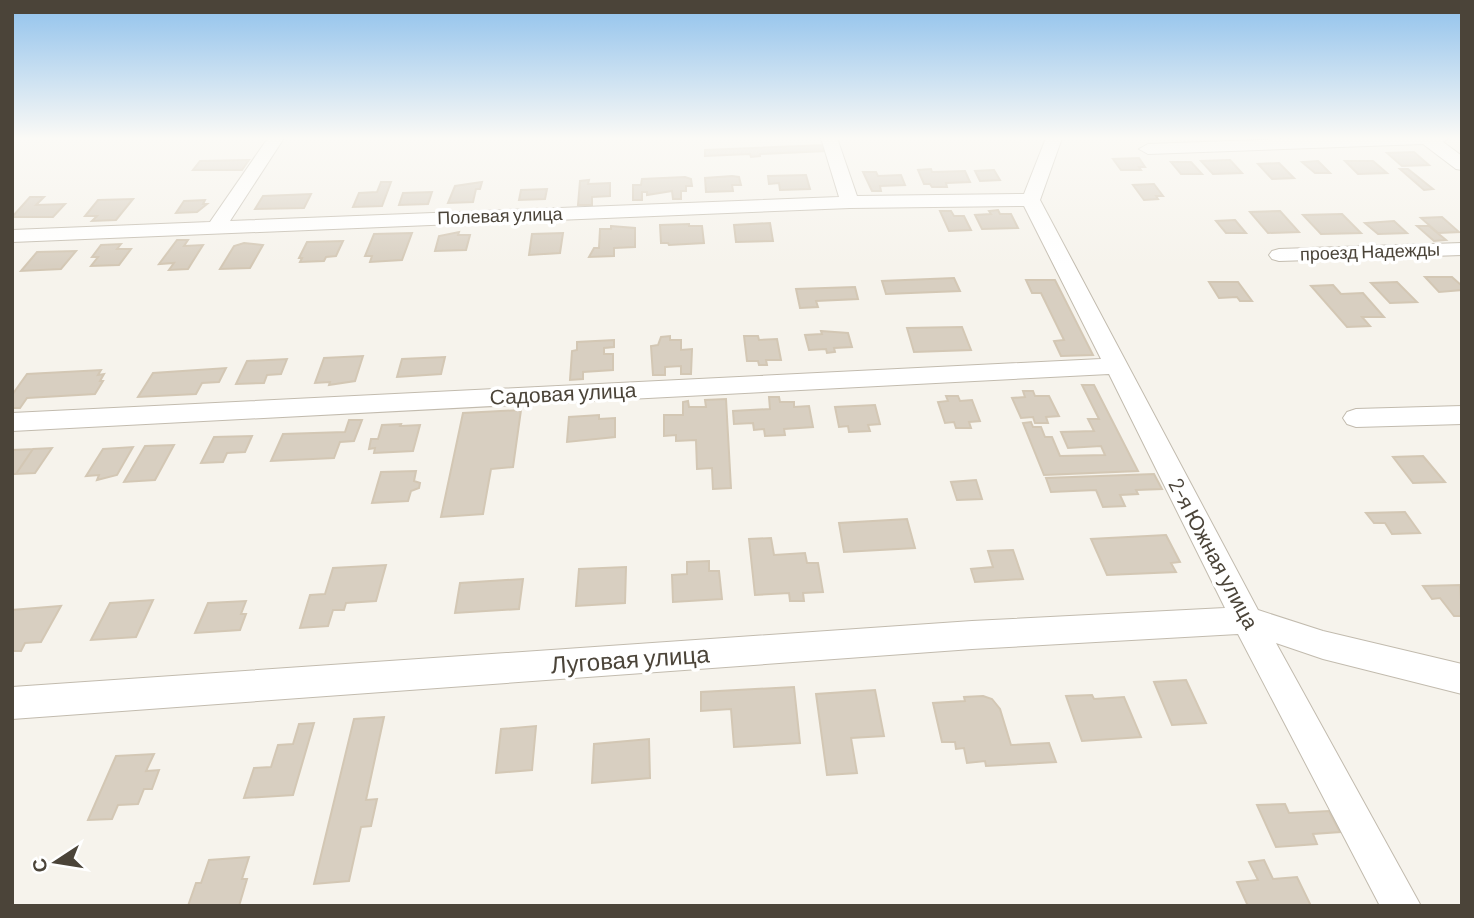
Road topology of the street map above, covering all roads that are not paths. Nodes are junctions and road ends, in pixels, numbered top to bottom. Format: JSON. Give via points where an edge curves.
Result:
{"nodes":[{"id":1,"x":247,"y":181,"type":"edge"},
{"id":2,"x":843,"y":181,"type":"edge"},
{"id":3,"x":1038,"y":181,"type":"edge"},
{"id":4,"x":1031,"y":200,"type":"junction"},
{"id":5,"x":850,"y":202,"type":"junction"},
{"id":6,"x":216,"y":228,"type":"junction"},
{"id":7,"x":12,"y":236,"type":"edge"},
{"id":8,"x":1462,"y":249,"type":"edge"},
{"id":9,"x":1279,"y":256,"type":"dead end"},
{"id":10,"x":1115,"y":366,"type":"junction"},
{"id":11,"x":1462,"y":415,"type":"edge"},
{"id":12,"x":1356,"y":418,"type":"dead end"},
{"id":13,"x":12,"y":422,"type":"edge"},
{"id":14,"x":1247,"y":620,"type":"junction"},
{"id":15,"x":1462,"y":679,"type":"edge"},
{"id":16,"x":12,"y":703,"type":"edge"},
{"id":17,"x":1401,"y":906,"type":"edge"}],
"edges":[{"from":1,"to":6,"type":"street"},
{"from":2,"to":5,"type":"street"},
{"from":3,"to":4,"type":"street"},
{"from":4,"to":5,"type":"street","name":"Полевая улица"},
{"from":4,"to":10,"type":"street","name":"2-я Южная улица"},
{"from":5,"to":6,"type":"street","name":"Полевая улица"},
{"from":6,"to":7,"type":"street","name":"Полевая улица"},
{"from":8,"to":9,"type":"street","name":"проезд Надежды"},
{"from":10,"to":13,"type":"street","name":"Садовая улица"},
{"from":10,"to":14,"type":"street","name":"2-я Южная улица"},
{"from":11,"to":12,"type":"street"},
{"from":14,"to":15,"type":"street","via":[[1323,645]]},
{"from":14,"to":16,"type":"street","name":"Луговая улица"},
{"from":14,"to":17,"type":"street","name":"2-я Южная улица"}]}
